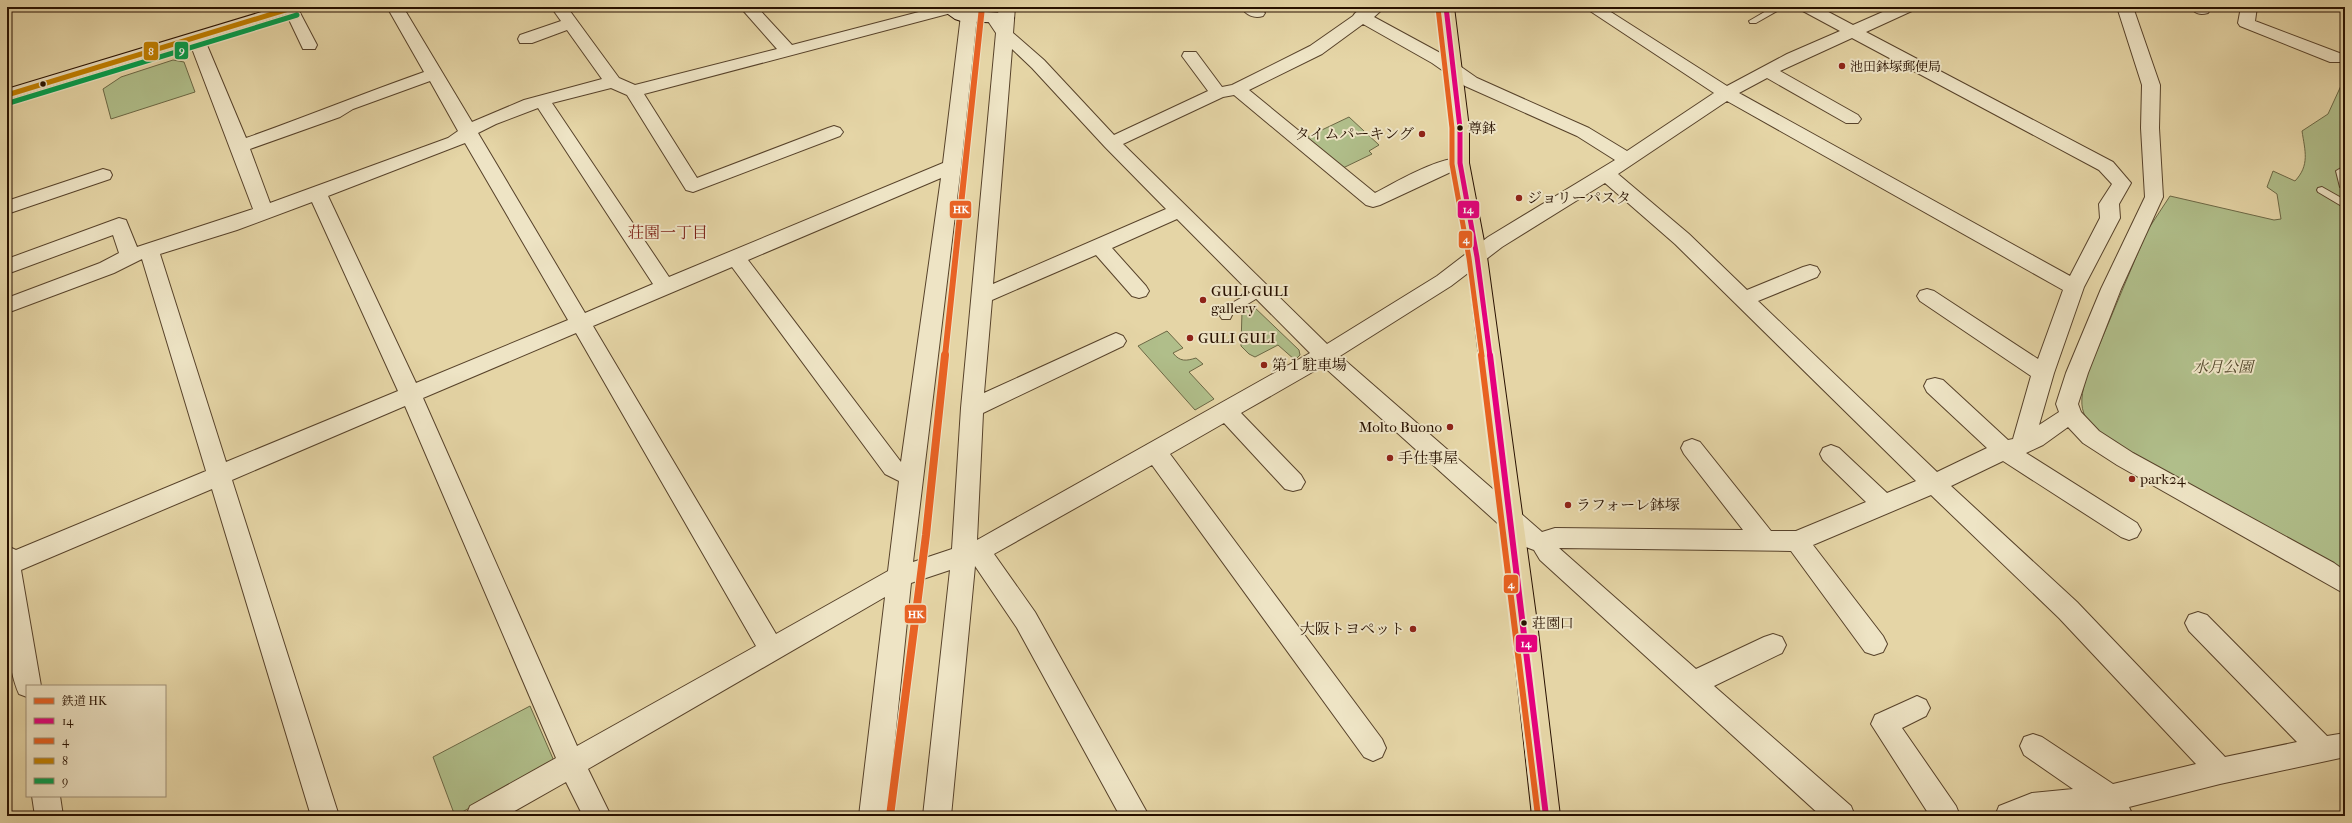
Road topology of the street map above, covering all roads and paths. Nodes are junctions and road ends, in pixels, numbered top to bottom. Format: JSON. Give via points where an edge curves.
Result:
{"nodes":[{"id":1,"x":16,"y":7,"type":"edge"},
{"id":2,"x":395,"y":7,"type":"edge"},
{"id":3,"x":559,"y":7,"type":"edge"},
{"id":4,"x":748,"y":7,"type":"edge"},
{"id":5,"x":1026,"y":7,"type":"edge"},
{"id":6,"x":1446,"y":7,"type":"edge"},
{"id":7,"x":1592,"y":7,"type":"edge"},
{"id":8,"x":1780,"y":7,"type":"edge"},
{"id":9,"x":1807,"y":7,"type":"edge"},
{"id":10,"x":1908,"y":7,"type":"edge"},
{"id":11,"x":2125,"y":7,"type":"edge"},
{"id":12,"x":2249,"y":7,"type":"edge"},
{"id":13,"x":293,"y":8,"type":"edge"},
{"id":14,"x":7,"y":10,"type":"edge"},
{"id":15,"x":959,"y":10,"type":"edge"},
{"id":16,"x":1366,"y":11,"type":"edge"},
{"id":17,"x":1004,"y":19,"type":"edge"},
{"id":18,"x":1754,"y":21,"type":"dead end"},
{"id":19,"x":570,"y":23,"type":"junction"},
{"id":20,"x":1852,"y":31,"type":"junction"},
{"id":21,"x":196,"y":38,"type":"junction"},
{"id":22,"x":526,"y":39,"type":"dead end"},
{"id":23,"x":309,"y":45,"type":"dead end"},
{"id":24,"x":788,"y":51,"type":"junction"},
{"id":25,"x":1190,"y":56,"type":"dead end"},
{"id":26,"x":2336,"y":58,"type":"dead end"},
{"id":27,"x":1454,"y":70,"type":"junction"},
{"id":28,"x":1767,"y":71,"type":"junction"},
{"id":29,"x":434,"y":74,"type":"junction"},
{"id":30,"x":613,"y":82,"type":"junction"},
{"id":31,"x":1238,"y":89,"type":"junction"},
{"id":32,"x":634,"y":91,"type":"junction"},
{"id":33,"x":1218,"y":93,"type":"junction"},
{"id":34,"x":1726,"y":93,"type":"junction"},
{"id":35,"x":7,"y":95,"type":"edge"},
{"id":36,"x":542,"y":101,"type":"junction"},
{"id":37,"x":1852,"y":119,"type":"dead end"},
{"id":38,"x":468,"y":131,"type":"junction"},
{"id":39,"x":834,"y":132,"type":"dead end"},
{"id":40,"x":1111,"y":143,"type":"junction"},
{"id":41,"x":240,"y":146,"type":"junction"},
{"id":42,"x":1627,"y":159,"type":"junction"},
{"id":43,"x":1460,"y":163,"type":"junction"},
{"id":44,"x":952,"y":166,"type":"junction"},
{"id":45,"x":2152,"y":166,"type":"junction"},
{"id":46,"x":2341,"y":171,"type":"dead end"},
{"id":47,"x":1606,"y":174,"type":"junction"},
{"id":48,"x":103,"y":175,"type":"dead end"},
{"id":49,"x":2345,"y":187,"type":"edge"},
{"id":50,"x":2322,"y":190,"type":"dead end"},
{"id":51,"x":318,"y":192,"type":"junction"},
{"id":52,"x":2345,"y":206,"type":"edge"},
{"id":53,"x":7,"y":208,"type":"edge"},
{"id":54,"x":1178,"y":211,"type":"junction"},
{"id":55,"x":264,"y":212,"type":"junction"},
{"id":56,"x":2110,"y":218,"type":"junction"},
{"id":57,"x":1099,"y":245,"type":"junction"},
{"id":58,"x":139,"y":253,"type":"junction"},
{"id":59,"x":735,"y":257,"type":"junction"},
{"id":60,"x":1477,"y":257,"type":"junction"},
{"id":61,"x":7,"y":267,"type":"edge"},
{"id":62,"x":1810,"y":272,"type":"dead end"},
{"id":63,"x":665,"y":287,"type":"junction"},
{"id":64,"x":2074,"y":287,"type":"junction"},
{"id":65,"x":1139,"y":291,"type":"dead end"},
{"id":66,"x":1260,"y":291,"type":"junction"},
{"id":67,"x":983,"y":296,"type":"junction"},
{"id":68,"x":1927,"y":296,"type":"dead end"},
{"id":69,"x":1744,"y":299,"type":"junction"},
{"id":70,"x":7,"y":306,"type":"edge"},
{"id":71,"x":1226,"y":316,"type":"dead end"},
{"id":72,"x":580,"y":323,"type":"junction"},
{"id":73,"x":1116,"y":342,"type":"dead end"},
{"id":74,"x":1325,"y":355,"type":"junction"},
{"id":75,"x":2043,"y":373,"type":"junction"},
{"id":76,"x":1935,"y":386,"type":"dead end"},
{"id":77,"x":411,"y":394,"type":"junction"},
{"id":78,"x":972,"y":408,"type":"junction"},
{"id":79,"x":1226,"y":411,"type":"junction"},
{"id":80,"x":2071,"y":416,"type":"junction"},
{"id":81,"x":1692,"y":448,"type":"dead end"},
{"id":82,"x":2013,"y":448,"type":"junction"},
{"id":83,"x":1155,"y":452,"type":"junction"},
{"id":84,"x":1831,"y":454,"type":"dead end"},
{"id":85,"x":911,"y":473,"type":"junction"},
{"id":86,"x":219,"y":476,"type":"junction"},
{"id":87,"x":1293,"y":482,"type":"dead end"},
{"id":88,"x":1934,"y":484,"type":"junction"},
{"id":89,"x":1884,"y":505,"type":"junction"},
{"id":90,"x":1510,"y":522,"type":"junction"},
{"id":91,"x":2129,"y":530,"type":"dead end"},
{"id":92,"x":1764,"y":540,"type":"junction"},
{"id":93,"x":1797,"y":541,"type":"junction"},
{"id":94,"x":1542,"y":542,"type":"junction"},
{"id":95,"x":971,"y":554,"type":"junction"},
{"id":96,"x":7,"y":562,"type":"edge"},
{"id":97,"x":899,"y":577,"type":"junction"},
{"id":98,"x":2345,"y":584,"type":"edge"},
{"id":99,"x":2198,"y":623,"type":"dead end"},
{"id":100,"x":1874,"y":644,"type":"dead end"},
{"id":101,"x":1773,"y":645,"type":"dead end"},
{"id":102,"x":772,"y":650,"type":"junction"},
{"id":103,"x":1694,"y":683,"type":"junction"},
{"id":104,"x":28,"y":685,"type":"edge"},
{"id":105,"x":1917,"y":708,"type":"dead end"},
{"id":106,"x":2033,"y":746,"type":"dead end"},
{"id":107,"x":1373,"y":748,"type":"dead end"},
{"id":108,"x":2334,"y":748,"type":"edge"},
{"id":109,"x":572,"y":765,"type":"junction"},
{"id":110,"x":2220,"y":771,"type":"junction"},
{"id":111,"x":46,"y":797,"type":"edge"},
{"id":112,"x":2109,"y":804,"type":"edge"},
{"id":113,"x":49,"y":816,"type":"edge"},
{"id":114,"x":325,"y":816,"type":"edge"},
{"id":115,"x":480,"y":816,"type":"edge"},
{"id":116,"x":597,"y":816,"type":"edge"},
{"id":117,"x":873,"y":816,"type":"edge"},
{"id":118,"x":937,"y":816,"type":"edge"},
{"id":119,"x":1135,"y":816,"type":"edge"},
{"id":120,"x":1546,"y":816,"type":"edge"},
{"id":121,"x":1841,"y":816,"type":"edge"},
{"id":122,"x":1946,"y":816,"type":"edge"},
{"id":123,"x":2009,"y":816,"type":"edge"}],
"edges":[{"from":1,"to":14,"type":"lane"},
{"from":2,"to":29,"type":"street"},
{"from":3,"to":19,"type":"street"},
{"from":4,"to":24,"type":"street"},
{"from":5,"to":17,"type":"street"},
{"from":6,"to":27,"type":"highway"},
{"from":7,"to":34,"type":"street"},
{"from":8,"to":18,"type":"lane"},
{"from":9,"to":20,"type":"street"},
{"from":10,"to":20,"type":"street"},
{"from":11,"to":45,"type":"street","via":[[2151,85]]},
{"from":12,"to":26,"type":"street","via":[[2246,23]]},
{"from":13,"to":21,"type":"street"},
{"from":13,"to":23,"type":"street"},
{"from":15,"to":17,"type":"street"},
{"from":15,"to":24,"type":"street"},
{"from":15,"to":44,"type":"street"},
{"from":16,"to":27,"type":"street"},
{"from":16,"to":31,"type":"street","via":[[1316,50]]},
{"from":17,"to":40,"type":"street","via":[[1038,64]]},
{"from":17,"to":67,"type":"street"},
{"from":19,"to":22,"type":"street"},
{"from":19,"to":30,"type":"street"},
{"from":20,"to":28,"type":"street"},
{"from":20,"to":56,"type":"street","via":[[2106,166],[2122,183],[2109,204]]},
{"from":21,"to":35,"type":"street"},
{"from":21,"to":41,"type":"street"},
{"from":24,"to":32,"type":"street"},
{"from":25,"to":33,"type":"street"},
{"from":27,"to":42,"type":"street","via":[[1471,82],[1583,132]]},
{"from":27,"to":43,"type":"highway","via":[[1460,128]]},
{"from":28,"to":34,"type":"street"},
{"from":28,"to":37,"type":"street"},
{"from":29,"to":38,"type":"street"},
{"from":29,"to":41,"type":"street"},
{"from":30,"to":32,"type":"street"},
{"from":30,"to":36,"type":"street"},
{"from":31,"to":33,"type":"street"},
{"from":31,"to":43,"type":"street","via":[[1373,201],[1447,166]]},
{"from":32,"to":39,"type":"street","via":[[693,186]]},
{"from":33,"to":40,"type":"street"},
{"from":34,"to":42,"type":"street"},
{"from":34,"to":64,"type":"street"},
{"from":36,"to":38,"type":"street"},
{"from":36,"to":63,"type":"street"},
{"from":38,"to":51,"type":"street","via":[[454,142]]},
{"from":38,"to":72,"type":"street"},
{"from":40,"to":54,"type":"street"},
{"from":41,"to":55,"type":"street"},
{"from":42,"to":47,"type":"street"},
{"from":43,"to":60,"type":"highway"},
{"from":44,"to":59,"type":"street"},
{"from":44,"to":85,"type":"street"},
{"from":45,"to":56,"type":"street","via":[[2140,176],[2122,211]]},
{"from":45,"to":80,"type":"street","via":[[2154,196],[2139,225],[2077,373],[2067,404]]},
{"from":46,"to":49,"type":"lane"},
{"from":47,"to":60,"type":"street","via":[[1495,242]]},
{"from":47,"to":69,"type":"street","via":[[1682,239]]},
{"from":48,"to":53,"type":"street"},
{"from":50,"to":52,"type":"lane"},
{"from":51,"to":55,"type":"street"},
{"from":51,"to":77,"type":"street"},
{"from":54,"to":57,"type":"street"},
{"from":54,"to":66,"type":"street"},
{"from":55,"to":58,"type":"street"},
{"from":56,"to":64,"type":"street"},
{"from":57,"to":65,"type":"street"},
{"from":57,"to":67,"type":"street"},
{"from":58,"to":61,"type":"street","via":[[119,225]]},
{"from":58,"to":70,"type":"street"},
{"from":58,"to":86,"type":"street"},
{"from":59,"to":63,"type":"street"},
{"from":59,"to":85,"type":"street","via":[[892,468],[899,472]]},
{"from":60,"to":74,"type":"street","via":[[1444,281]]},
{"from":60,"to":90,"type":"highway"},
{"from":62,"to":69,"type":"street"},
{"from":63,"to":72,"type":"street"},
{"from":64,"to":75,"type":"street"},
{"from":66,"to":71,"type":"lane","via":[[1229,310]]},
{"from":66,"to":74,"type":"street"},
{"from":67,"to":78,"type":"street"},
{"from":68,"to":75,"type":"street"},
{"from":69,"to":88,"type":"street"},
{"from":72,"to":77,"type":"street"},
{"from":72,"to":102,"type":"street"},
{"from":73,"to":78,"type":"street"},
{"from":74,"to":79,"type":"street"},
{"from":74,"to":90,"type":"street"},
{"from":75,"to":82,"type":"street"},
{"from":76,"to":82,"type":"street"},
{"from":77,"to":86,"type":"street"},
{"from":77,"to":109,"type":"street"},
{"from":78,"to":95,"type":"street"},
{"from":79,"to":83,"type":"street"},
{"from":79,"to":87,"type":"street"},
{"from":80,"to":82,"type":"street","via":[[2063,419],[2035,441]]},
{"from":80,"to":98,"type":"street","via":[[2091,437],[2125,459],[2325,570]]},
{"from":81,"to":92,"type":"street"},
{"from":82,"to":88,"type":"street"},
{"from":82,"to":91,"type":"street"},
{"from":83,"to":95,"type":"street"},
{"from":83,"to":107,"type":"street"},
{"from":84,"to":89,"type":"street"},
{"from":85,"to":97,"type":"street"},
{"from":86,"to":96,"type":"street"},
{"from":86,"to":114,"type":"street"},
{"from":88,"to":89,"type":"street"},
{"from":88,"to":110,"type":"street","via":[[2068,610]]},
{"from":89,"to":93,"type":"street"},
{"from":90,"to":94,"type":"street","via":[[1531,539]]},
{"from":90,"to":120,"type":"highway"},
{"from":92,"to":93,"type":"street"},
{"from":92,"to":94,"type":"street","via":[[1555,538]]},
{"from":93,"to":100,"type":"street"},
{"from":94,"to":103,"type":"street","via":[[1548,553]]},
{"from":95,"to":97,"type":"street"},
{"from":95,"to":118,"type":"street","via":[[948,694]]},
{"from":95,"to":119,"type":"street","via":[[1026,620]]},
{"from":96,"to":104,"type":"street"},
{"from":97,"to":102,"type":"street"},
{"from":97,"to":117,"type":"street"},
{"from":99,"to":108,"type":"street"},
{"from":101,"to":103,"type":"street"},
{"from":102,"to":109,"type":"street"},
{"from":103,"to":121,"type":"street"},
{"from":105,"to":122,"type":"street","via":[[1884,724]]},
{"from":106,"to":112,"type":"street"},
{"from":108,"to":110,"type":"street"},
{"from":109,"to":115,"type":"street"},
{"from":109,"to":116,"type":"street"},
{"from":110,"to":112,"type":"street"},
{"from":111,"to":113,"type":"street"},
{"from":112,"to":123,"type":"street","via":[[2032,806]]}]}
